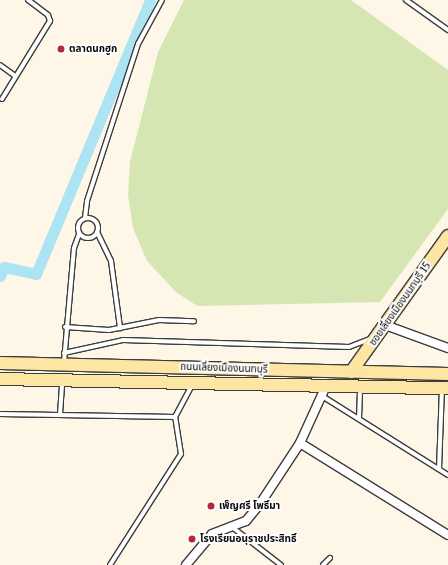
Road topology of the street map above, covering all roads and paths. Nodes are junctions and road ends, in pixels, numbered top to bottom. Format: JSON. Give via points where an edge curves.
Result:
{"nodes":[{"id":1,"x":28,"y":0,"type":"edge"},
{"id":2,"x":162,"y":0,"type":"edge"},
{"id":3,"x":406,"y":0,"type":"edge"},
{"id":4,"x":448,"y":30,"type":"edge"},
{"id":5,"x":0,"y":65,"type":"edge"},
{"id":6,"x":15,"y":76,"type":"junction"},
{"id":7,"x":1,"y":99,"type":"edge"},
{"id":8,"x":85,"y":218,"type":"junction"},
{"id":9,"x":98,"y":232,"type":"junction"},
{"id":10,"x":79,"y":234,"type":"junction"},
{"id":11,"x":448,"y":236,"type":"edge"},
{"id":12,"x":194,"y":321,"type":"dead end"},
{"id":13,"x":385,"y":325,"type":"junction"},
{"id":14,"x":65,"y":327,"type":"junction"},
{"id":15,"x":120,"y":328,"type":"junction"},
{"id":16,"x":378,"y":335,"type":"junction"},
{"id":17,"x":448,"y":348,"type":"edge"},
{"id":18,"x":64,"y":358,"type":"junction"},
{"id":19,"x":0,"y":363,"type":"edge"},
{"id":20,"x":351,"y":372,"type":"junction"},
{"id":21,"x":448,"y":374,"type":"edge"},
{"id":22,"x":0,"y":379,"type":"edge"},
{"id":23,"x":62,"y":379,"type":"junction"},
{"id":24,"x":193,"y":382,"type":"junction"},
{"id":25,"x":360,"y":387,"type":"junction"},
{"id":26,"x":445,"y":388,"type":"edge"},
{"id":27,"x":324,"y":391,"type":"junction"},
{"id":28,"x":0,"y":414,"type":"edge"},
{"id":29,"x":60,"y":414,"type":"junction"},
{"id":30,"x":175,"y":417,"type":"junction"},
{"id":31,"x":359,"y":419,"type":"junction"},
{"id":32,"x":300,"y":443,"type":"junction"},
{"id":33,"x":439,"y":469,"type":"junction"},
{"id":34,"x":448,"y":475,"type":"edge"},
{"id":35,"x":232,"y":527,"type":"junction"},
{"id":36,"x":448,"y":536,"type":"edge"},
{"id":37,"x":330,"y":558,"type":"dead end"},
{"id":38,"x":110,"y":565,"type":"edge"},
{"id":39,"x":186,"y":565,"type":"edge"},
{"id":40,"x":281,"y":565,"type":"edge"},
{"id":41,"x":323,"y":565,"type":"edge"}],
"edges":[{"from":1,"to":6,"type":"lane","via":[[48,15],[50,21]]},
{"from":2,"to":8,"type":"lane","via":[[138,44],[87,201]]},
{"from":3,"to":4,"type":"lane"},
{"from":5,"to":6,"type":"lane"},
{"from":6,"to":7,"type":"lane"},
{"from":8,"to":9,"type":"lane","via":[[94,220]]},
{"from":8,"to":10,"type":"lane","via":[[78,225]]},
{"from":9,"to":10,"type":"lane","via":[[91,238]]},
{"from":9,"to":15,"type":"lane","via":[[111,261]]},
{"from":10,"to":14,"type":"lane","via":[[74,248]]},
{"from":11,"to":13,"type":"main road","name":"ซอยเลี่ยงเมืองนนทบุรี 15"},
{"from":12,"to":15,"type":"lane","via":[[159,320]]},
{"from":13,"to":16,"type":"main road","name":"ซอยเลี่ยงเมืองนนทบุรี 15"},
{"from":13,"to":17,"type":"street"},
{"from":14,"to":15,"type":"lane"},
{"from":14,"to":18,"type":"lane"},
{"from":16,"to":18,"type":"lane","via":[[349,347],[123,340]]},
{"from":16,"to":20,"type":"main road","name":"ซอยเลี่ยงเมืองนนทบุรี 15"},
{"from":18,"to":19,"type":"main road","name":"ถนนเลี่ยงเมืองนนทบุรี"},
{"from":18,"to":20,"type":"main road","name":"ถนนเลี่ยงเมืองนนทบุรี"},
{"from":20,"to":21,"type":"main road","name":"ถนนเลี่ยงเมืองนนทบุรี"},
{"from":22,"to":23,"type":"main road","name":"ถนนเลี่ยงเมืองนนทบุรี"},
{"from":23,"to":24,"type":"main road","name":"ถนนเลี่ยงเมืองนนทบุรี"},
{"from":23,"to":29,"type":"lane"},
{"from":24,"to":27,"type":"main road","name":"ถนนเลี่ยงเมืองนนทบุรี"},
{"from":24,"to":30,"type":"lane"},
{"from":25,"to":26,"type":"main road","name":"ถนนเลี่ยงเมืองนนทบุรี"},
{"from":25,"to":27,"type":"main road","name":"ถนนเลี่ยงเมืองนนทบุรี"},
{"from":25,"to":31,"type":"lane"},
{"from":26,"to":33,"type":"lane"},
{"from":27,"to":31,"type":"lane"},
{"from":27,"to":32,"type":"street"},
{"from":28,"to":29,"type":"lane"},
{"from":29,"to":30,"type":"lane"},
{"from":30,"to":38,"type":"lane","via":[[181,454]]},
{"from":31,"to":33,"type":"lane"},
{"from":32,"to":35,"type":"street","via":[[251,516]]},
{"from":32,"to":36,"type":"street"},
{"from":33,"to":34,"type":"lane"},
{"from":35,"to":39,"type":"street","via":[[212,534]]},
{"from":35,"to":40,"type":"lane"},
{"from":37,"to":41,"type":"lane"}]}
